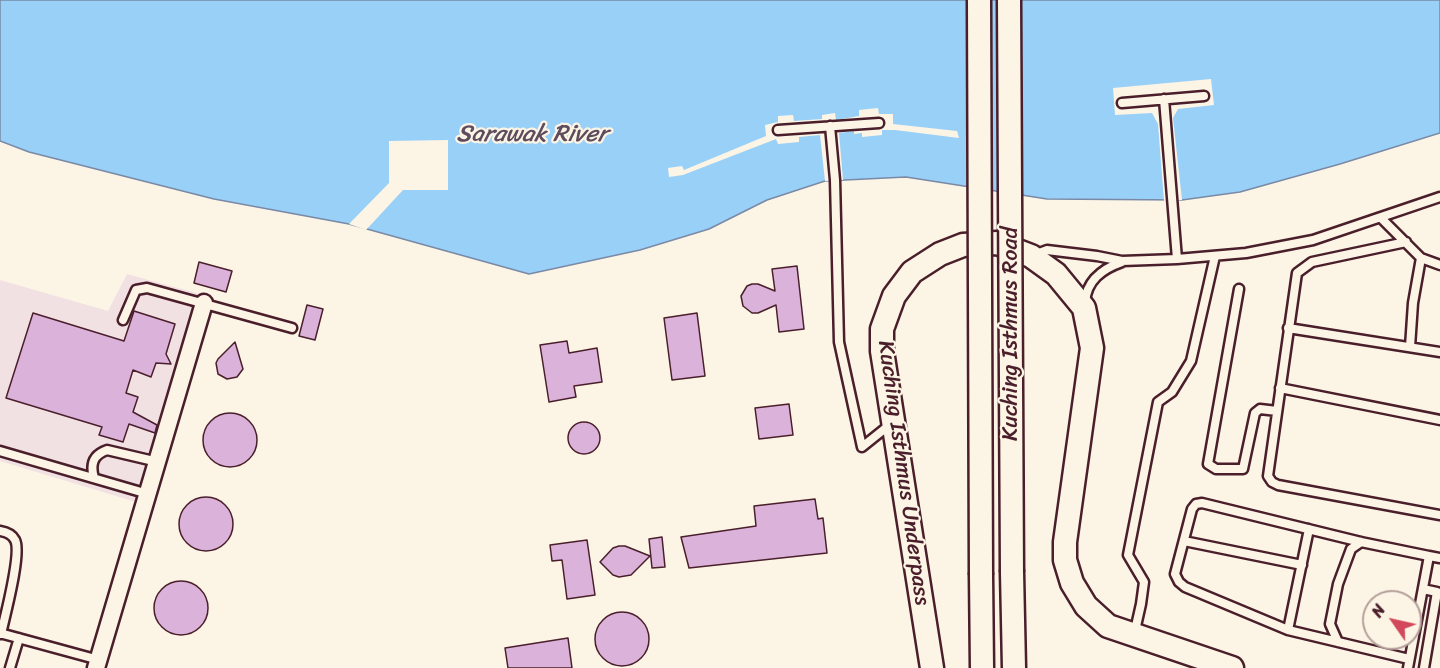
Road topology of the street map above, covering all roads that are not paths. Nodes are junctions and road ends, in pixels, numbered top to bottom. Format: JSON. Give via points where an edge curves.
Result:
{"nodes":[{"id":1,"x":979,"y":0,"type":"edge"},
{"id":2,"x":1010,"y":0,"type":"edge"},
{"id":3,"x":1204,"y":96,"type":"dead end"},
{"id":4,"x":1164,"y":99,"type":"junction"},
{"id":5,"x":1122,"y":103,"type":"dead end"},
{"id":6,"x":879,"y":123,"type":"dead end"},
{"id":7,"x":830,"y":126,"type":"junction"},
{"id":8,"x":778,"y":130,"type":"dead end"},
{"id":9,"x":1440,"y":197,"type":"edge"},
{"id":10,"x":1381,"y":218,"type":"junction"},
{"id":11,"x":1407,"y":242,"type":"junction"},
{"id":12,"x":1031,"y":256,"type":"junction"},
{"id":13,"x":1215,"y":256,"type":"junction"},
{"id":14,"x":1421,"y":258,"type":"junction"},
{"id":15,"x":1177,"y":260,"type":"junction"},
{"id":16,"x":1122,"y":261,"type":"junction"},
{"id":17,"x":1440,"y":265,"type":"edge"},
{"id":18,"x":1239,"y":289,"type":"dead end"},
{"id":19,"x":204,"y":303,"type":"junction"},
{"id":20,"x":1084,"y":308,"type":"junction"},
{"id":21,"x":123,"y":320,"type":"dead end"},
{"id":22,"x":292,"y":328,"type":"dead end"},
{"id":23,"x":1288,"y":328,"type":"junction"},
{"id":24,"x":1410,"y":347,"type":"junction"},
{"id":25,"x":1440,"y":352,"type":"edge"},
{"id":26,"x":1280,"y":388,"type":"junction"},
{"id":27,"x":1276,"y":411,"type":"junction"},
{"id":28,"x":1440,"y":420,"type":"edge"},
{"id":29,"x":892,"y":423,"type":"junction"},
{"id":30,"x":0,"y":451,"type":"edge"},
{"id":31,"x":158,"y":462,"type":"junction"},
{"id":32,"x":94,"y":478,"type":"junction"},
{"id":33,"x":148,"y":494,"type":"junction"},
{"id":34,"x":1440,"y":515,"type":"edge"},
{"id":35,"x":1309,"y":529,"type":"junction"},
{"id":36,"x":0,"y":531,"type":"edge"},
{"id":37,"x":1184,"y":541,"type":"junction"},
{"id":38,"x":1361,"y":542,"type":"junction"},
{"id":39,"x":1428,"y":556,"type":"junction"},
{"id":40,"x":1440,"y":558,"type":"edge"},
{"id":41,"x":1302,"y":565,"type":"junction"},
{"id":42,"x":1423,"y":589,"type":"junction"},
{"id":43,"x":1288,"y":630,"type":"junction"},
{"id":44,"x":1,"y":633,"type":"edge"},
{"id":45,"x":1134,"y":635,"type":"junction"},
{"id":46,"x":19,"y":638,"type":"junction"},
{"id":47,"x":1338,"y":642,"type":"junction"},
{"id":48,"x":1440,"y":642,"type":"edge"},
{"id":49,"x":1429,"y":644,"type":"junction"},
{"id":50,"x":1409,"y":663,"type":"edge"},
{"id":51,"x":98,"y":664,"type":"edge"},
{"id":52,"x":10,"y":668,"type":"edge"},
{"id":53,"x":932,"y":668,"type":"edge"},
{"id":54,"x":982,"y":668,"type":"edge"},
{"id":55,"x":1014,"y":668,"type":"edge"},
{"id":56,"x":1232,"y":668,"type":"edge"},
{"id":57,"x":1424,"y":668,"type":"edge"}],
"edges":[{"from":1,"to":54,"type":"main road","name":"Kuching Isthmus Road","bridge":true},
{"from":2,"to":55,"type":"main road","name":"Kuching Isthmus Road","bridge":true},
{"from":3,"to":4,"type":"lane"},
{"from":4,"to":5,"type":"lane"},
{"from":4,"to":15,"type":"lane"},
{"from":6,"to":7,"type":"lane"},
{"from":7,"to":8,"type":"lane"},
{"from":7,"to":29,"type":"lane","via":[[839,342],[862,447]]},
{"from":9,"to":10,"type":"lane"},
{"from":10,"to":11,"type":"lane"},
{"from":10,"to":13,"type":"lane","via":[[1313,240]]},
{"from":11,"to":14,"type":"lane"},
{"from":11,"to":23,"type":"lane","via":[[1312,262],[1297,273]]},
{"from":12,"to":16,"type":"lane","via":[[1047,250]]},
{"from":12,"to":20,"type":"main road","name":"Kuching Isthmus Underpass","via":[[1056,274]]},
{"from":12,"to":29,"type":"main road","name":"Kuching Isthmus Underpass","via":[[997,243],[963,245],[912,272],[894,297],[882,329]]},
{"from":13,"to":15,"type":"lane"},
{"from":13,"to":45,"type":"lane","via":[[1191,361],[1172,392],[1158,402],[1128,555],[1144,582]]},
{"from":14,"to":17,"type":"lane"},
{"from":14,"to":24,"type":"lane"},
{"from":15,"to":16,"type":"lane"},
{"from":16,"to":20,"type":"lane","via":[[1097,275],[1086,289]]},
{"from":18,"to":27,"type":"lane","via":[[1208,465],[1216,469],[1243,469],[1255,413],[1260,409]]},
{"from":19,"to":21,"type":"lane","via":[[147,288],[136,290]]},
{"from":19,"to":22,"type":"lane"},
{"from":19,"to":31,"type":"street"},
{"from":20,"to":45,"type":"main road","name":"Kuching Isthmus Underpass","via":[[1092,348],[1069,504],[1065,560],[1072,583],[1086,606],[1108,626]]},
{"from":23,"to":24,"type":"lane"},
{"from":23,"to":26,"type":"lane"},
{"from":24,"to":25,"type":"lane"},
{"from":26,"to":27,"type":"lane"},
{"from":26,"to":28,"type":"lane"},
{"from":27,"to":34,"type":"lane","via":[[1268,476],[1272,482]]},
{"from":29,"to":53,"type":"main road","name":"Kuching Isthmus Underpass"},
{"from":30,"to":32,"type":"lane"},
{"from":31,"to":32,"type":"lane","via":[[107,450],[93,460]]},
{"from":31,"to":33,"type":"street"},
{"from":32,"to":33,"type":"lane"},
{"from":33,"to":51,"type":"street"},
{"from":35,"to":37,"type":"lane","via":[[1202,503],[1192,509]]},
{"from":35,"to":38,"type":"lane"},
{"from":35,"to":41,"type":"lane"},
{"from":36,"to":44,"type":"lane","via":[[16,542],[17,560]]},
{"from":37,"to":41,"type":"lane"},
{"from":37,"to":43,"type":"lane","via":[[1175,574],[1179,582]]},
{"from":38,"to":39,"type":"lane"},
{"from":38,"to":47,"type":"lane","via":[[1351,549],[1338,584],[1330,624]]},
{"from":39,"to":40,"type":"lane"},
{"from":39,"to":42,"type":"lane"},
{"from":41,"to":43,"type":"lane"},
{"from":42,"to":49,"type":"lane","via":[[1437,592]]},
{"from":42,"to":50,"type":"lane"},
{"from":43,"to":47,"type":"lane"},
{"from":44,"to":46,"type":"lane"},
{"from":45,"to":56,"type":"main road","name":"Kuching Isthmus Underpass"},
{"from":46,"to":51,"type":"lane"},
{"from":46,"to":52,"type":"lane"},
{"from":47,"to":50,"type":"lane"},
{"from":48,"to":49,"type":"lane"},
{"from":49,"to":57,"type":"lane"}]}
